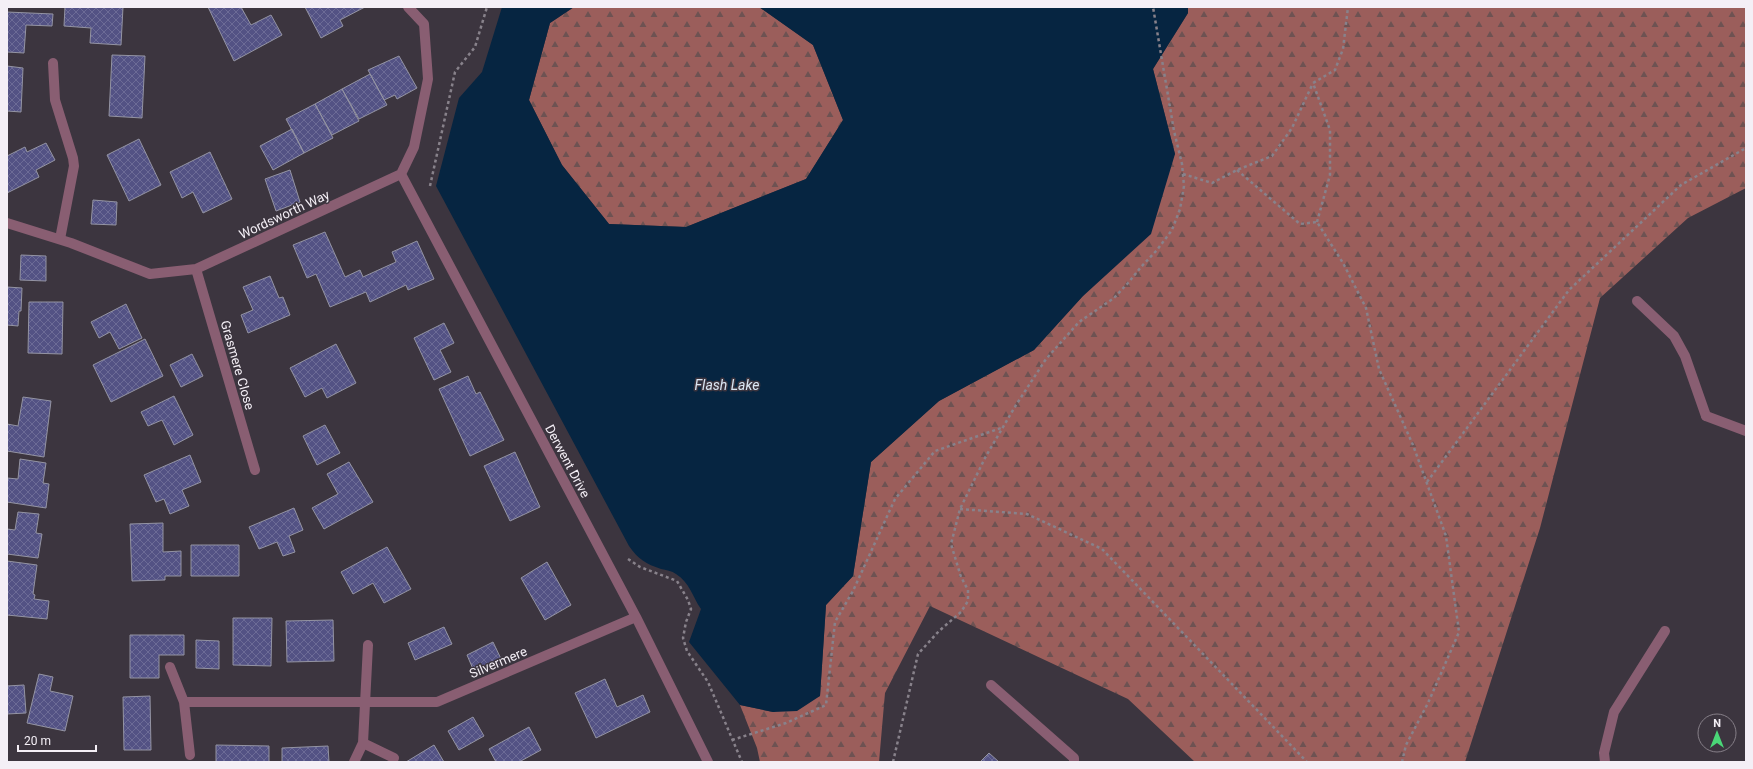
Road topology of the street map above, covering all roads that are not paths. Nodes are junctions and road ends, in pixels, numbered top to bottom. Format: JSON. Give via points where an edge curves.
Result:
{"nodes":[{"id":1,"x":408,"y":7,"type":"edge"},
{"id":2,"x":53,"y":63,"type":"dead end"},
{"id":3,"x":401,"y":174,"type":"junction"},
{"id":4,"x":7,"y":223,"type":"edge"},
{"id":5,"x":60,"y":239,"type":"junction"},
{"id":6,"x":196,"y":268,"type":"junction"},
{"id":7,"x":1637,"y":301,"type":"dead end"},
{"id":8,"x":1746,"y":431,"type":"edge"},
{"id":9,"x":255,"y":470,"type":"dead end"},
{"id":10,"x":636,"y":617,"type":"junction"},
{"id":11,"x":1665,"y":631,"type":"dead end"},
{"id":12,"x":368,"y":645,"type":"dead end"},
{"id":13,"x":170,"y":667,"type":"dead end"},
{"id":14,"x":991,"y":684,"type":"dead end"},
{"id":15,"x":184,"y":702,"type":"junction"},
{"id":16,"x":364,"y":702,"type":"junction"},
{"id":17,"x":363,"y":743,"type":"junction"},
{"id":18,"x":190,"y":755,"type":"dead end"},
{"id":19,"x":394,"y":758,"type":"dead end"},
{"id":20,"x":354,"y":762,"type":"edge"},
{"id":21,"x":708,"y":762,"type":"edge"},
{"id":22,"x":1074,"y":762,"type":"edge"},
{"id":23,"x":1605,"y":762,"type":"edge"}],
"edges":[{"from":1,"to":3,"type":"street","via":[[424,24],[428,79],[414,147]]},
{"from":2,"to":5,"type":"street","via":[[54,100],[74,166]]},
{"from":3,"to":6,"type":"street","name":"Wordsworth Way"},
{"from":3,"to":10,"type":"street","name":"Derwent Drive"},
{"from":4,"to":5,"type":"street","name":"Wordsworth Way"},
{"from":5,"to":6,"type":"street","name":"Wordsworth Way","via":[[150,274]]},
{"from":6,"to":9,"type":"street","name":"Grasmere Close"},
{"from":7,"to":8,"type":"street","via":[[1674,336],[1685,356],[1706,416]]},
{"from":10,"to":16,"type":"street","name":"Silvermere","via":[[437,702]]},
{"from":10,"to":21,"type":"street","name":"Derwent Drive"},
{"from":11,"to":23,"type":"street","via":[[1614,712],[1604,753]]},
{"from":12,"to":16,"type":"street"},
{"from":13,"to":15,"type":"street"},
{"from":14,"to":22,"type":"street","via":[[1074,758]]},
{"from":15,"to":16,"type":"street","name":"Silvermere"},
{"from":15,"to":18,"type":"street"},
{"from":16,"to":17,"type":"street"},
{"from":17,"to":19,"type":"street"},
{"from":17,"to":20,"type":"street"}]}
